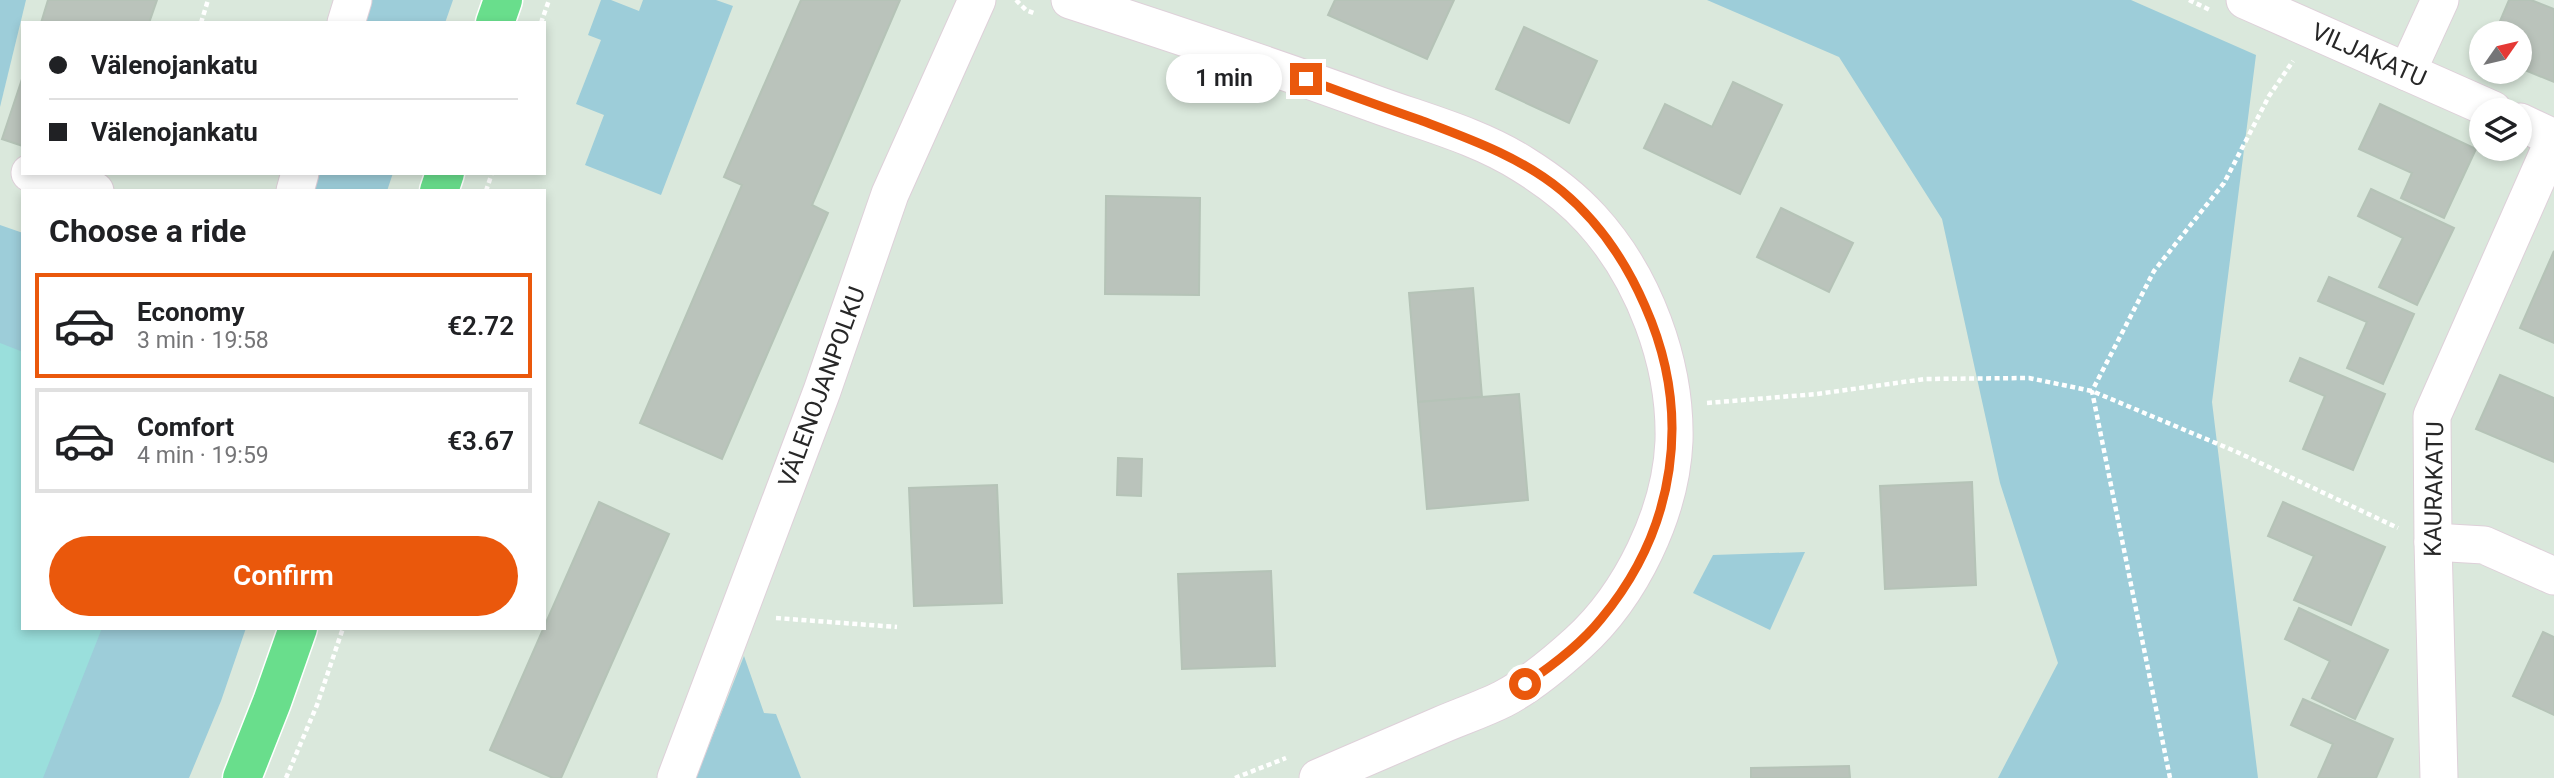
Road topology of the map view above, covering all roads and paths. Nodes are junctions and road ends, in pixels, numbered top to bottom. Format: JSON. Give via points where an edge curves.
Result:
{"nodes":[{"id":1,"x":208,"y":0,"type":"edge"},
{"id":2,"x":354,"y":0,"type":"edge"},
{"id":3,"x":503,"y":0,"type":"edge"},
{"id":4,"x":549,"y":0,"type":"edge"},
{"id":5,"x":977,"y":0,"type":"edge"},
{"id":6,"x":1016,"y":0,"type":"edge"},
{"id":7,"x":2245,"y":0,"type":"edge"},
{"id":8,"x":2440,"y":0,"type":"edge"},
{"id":9,"x":1054,"y":7,"type":"edge"},
{"id":10,"x":202,"y":21,"type":"edge"},
{"id":11,"x":347,"y":21,"type":"edge"},
{"id":12,"x":496,"y":21,"type":"edge"},
{"id":13,"x":542,"y":21,"type":"edge"},
{"id":14,"x":2301,"y":50,"type":"dead end"},
{"id":15,"x":2407,"y":72,"type":"junction"},
{"id":16,"x":2469,"y":99,"type":"edge"},
{"id":17,"x":2532,"y":128,"type":"edge"},
{"id":18,"x":2554,"y":139,"type":"edge"},
{"id":19,"x":0,"y":170,"type":"edge"},
{"id":20,"x":21,"y":171,"type":"edge"},
{"id":21,"x":37,"y":175,"type":"edge"},
{"id":22,"x":88,"y":189,"type":"edge"},
{"id":23,"x":2092,"y":391,"type":"junction"},
{"id":24,"x":1672,"y":408,"type":"junction"},
{"id":25,"x":2433,"y":542,"type":"junction"},
{"id":26,"x":2554,"y":576,"type":"edge"},
{"id":27,"x":737,"y":614,"type":"junction"},
{"id":28,"x":897,"y":627,"type":"dead end"},
{"id":29,"x":297,"y":630,"type":"edge"},
{"id":30,"x":342,"y":630,"type":"edge"},
{"id":31,"x":1286,"y":758,"type":"dead end"},
{"id":32,"x":242,"y":778,"type":"edge"},
{"id":33,"x":286,"y":778,"type":"edge"},
{"id":34,"x":676,"y":778,"type":"edge"},
{"id":35,"x":1235,"y":778,"type":"edge"},
{"id":36,"x":1318,"y":778,"type":"edge"},
{"id":37,"x":2170,"y":778,"type":"edge"},
{"id":38,"x":2439,"y":778,"type":"edge"}],
"edges":[{"from":1,"to":10,"type":"path"},
{"from":2,"to":11,"type":"street"},
{"from":3,"to":12,"type":"main road"},
{"from":4,"to":13,"type":"path"},
{"from":5,"to":27,"type":"street","name":"VÄLENOJANPOLKU","via":[[890,194],[822,391]]},
{"from":6,"to":9,"type":"path","via":[[1026,10]]},
{"from":7,"to":15,"type":"street","name":"VILJAKATU"},
{"from":8,"to":15,"type":"street"},
{"from":9,"to":24,"type":"street","via":[[1257,61],[1477,141],[1531,170],[1562,191],[1616,251],[1653,325],[1666,366]]},
{"from":14,"to":23,"type":"path","via":[[2269,96],[2224,183],[2154,271]]},
{"from":15,"to":16,"type":"street","name":"VILJAKATU"},
{"from":17,"to":18,"type":"street"},
{"from":18,"to":25,"type":"street","name":"KAURAKATU","via":[[2432,416]]},
{"from":19,"to":20,"type":"street"},
{"from":21,"to":22,"type":"street"},
{"from":23,"to":24,"type":"path","via":[[2029,378],[1925,379]]},
{"from":23,"to":25,"type":"path"},
{"from":23,"to":37,"type":"path"},
{"from":24,"to":36,"type":"street","via":[[1674,443],[1660,512],[1648,547],[1601,620],[1545,670],[1504,698]]},
{"from":25,"to":26,"type":"street","via":[[2484,545]]},
{"from":25,"to":38,"type":"street","name":"KAURAKATU"},
{"from":27,"to":28,"type":"path"},
{"from":27,"to":34,"type":"street","name":"VÄLENOJANPOLKU"},
{"from":29,"to":32,"type":"main road"},
{"from":30,"to":33,"type":"path"},
{"from":31,"to":35,"type":"path"}]}
